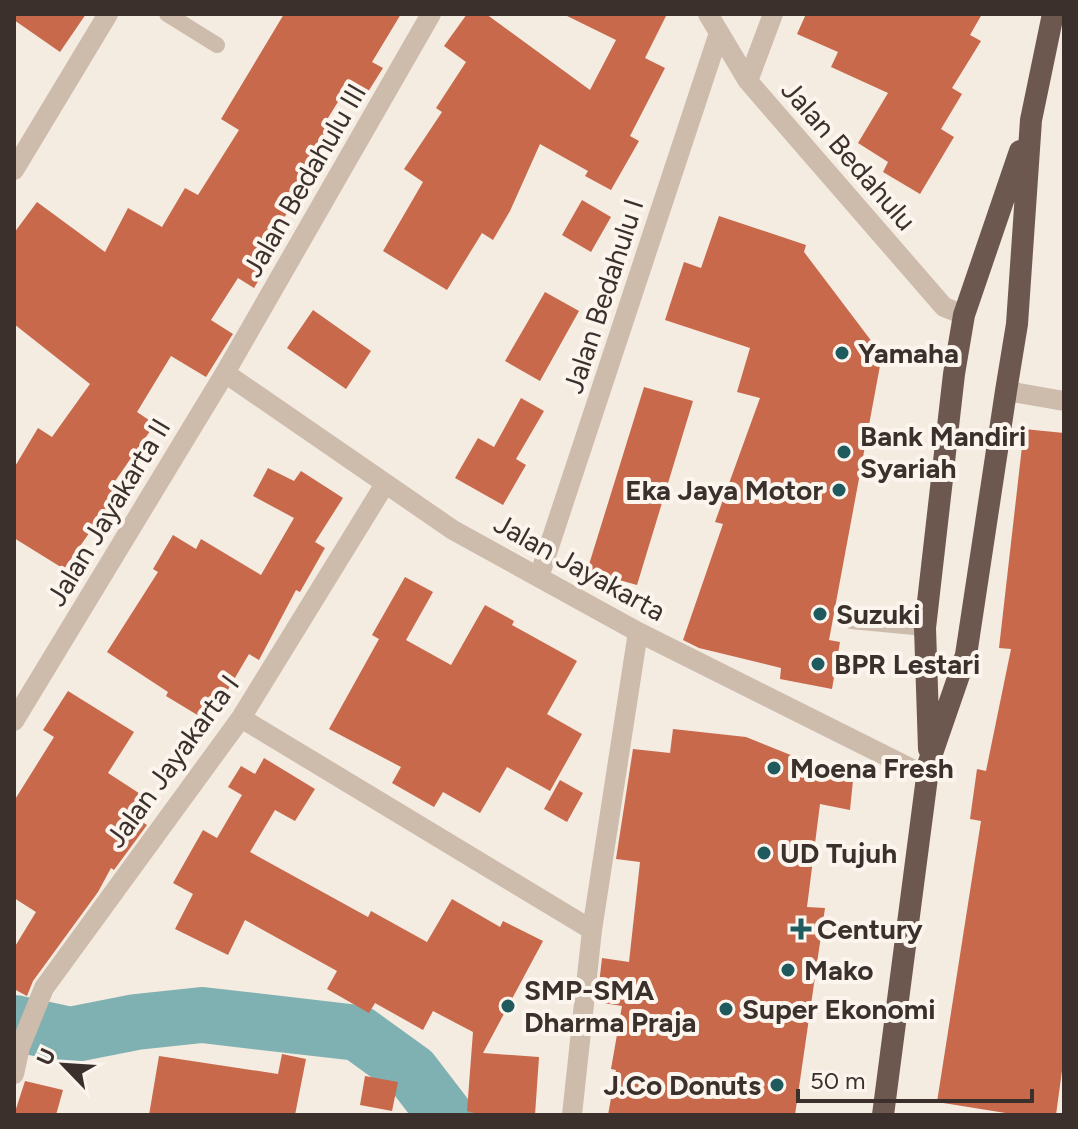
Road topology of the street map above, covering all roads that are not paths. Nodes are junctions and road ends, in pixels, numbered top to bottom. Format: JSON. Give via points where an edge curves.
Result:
{"nodes":[{"id":1,"x":108,"y":14,"type":"edge"},
{"id":2,"x":167,"y":14,"type":"edge"},
{"id":3,"x":431,"y":14,"type":"edge"},
{"id":4,"x":708,"y":14,"type":"edge"},
{"id":5,"x":773,"y":14,"type":"edge"},
{"id":6,"x":1053,"y":14,"type":"edge"},
{"id":7,"x":719,"y":33,"type":"junction"},
{"id":8,"x":217,"y":45,"type":"dead end"},
{"id":9,"x":748,"y":81,"type":"junction"},
{"id":10,"x":1031,"y":120,"type":"junction"},
{"id":11,"x":14,"y":170,"type":"edge"},
{"id":12,"x":964,"y":315,"type":"junction"},
{"id":13,"x":225,"y":373,"type":"junction"},
{"id":14,"x":1006,"y":391,"type":"junction"},
{"id":15,"x":1064,"y":401,"type":"edge"},
{"id":16,"x":385,"y":484,"type":"junction"},
{"id":17,"x":539,"y":577,"type":"junction"},
{"id":18,"x":851,"y":621,"type":"dead end"},
{"id":19,"x":925,"y":628,"type":"junction"},
{"id":20,"x":638,"y":632,"type":"junction"},
{"id":21,"x":241,"y":718,"type":"junction"},
{"id":22,"x":14,"y":721,"type":"edge"},
{"id":23,"x":929,"y":769,"type":"junction"},
{"id":24,"x":592,"y":930,"type":"junction"},
{"id":25,"x":14,"y":1074,"type":"edge"},
{"id":26,"x":572,"y":1115,"type":"edge"},
{"id":27,"x":883,"y":1115,"type":"edge"}],
"edges":[{"from":1,"to":11,"type":"street"},
{"from":2,"to":8,"type":"lane"},
{"from":3,"to":13,"type":"street","name":"Jalan Bedahulu III"},
{"from":4,"to":7,"type":"street","name":"Jalan Bedahulu"},
{"from":5,"to":9,"type":"street"},
{"from":6,"to":10,"type":"highway"},
{"from":7,"to":9,"type":"street","name":"Jalan Bedahulu"},
{"from":7,"to":17,"type":"street","name":"Jalan Bedahulu I"},
{"from":9,"to":12,"type":"street","name":"Jalan Bedahulu","via":[[944,307]]},
{"from":10,"to":12,"type":"highway"},
{"from":10,"to":14,"type":"highway","via":[[1017,324]]},
{"from":12,"to":19,"type":"highway"},
{"from":13,"to":16,"type":"street","name":"Jalan Jayakarta"},
{"from":13,"to":22,"type":"street","name":"Jalan Jayakarta II"},
{"from":14,"to":15,"type":"street"},
{"from":14,"to":23,"type":"highway","via":[[966,655]]},
{"from":16,"to":17,"type":"street","name":"Jalan Jayakarta","via":[[453,530]]},
{"from":16,"to":21,"type":"street","name":"Jalan Jayakarta I"},
{"from":17,"to":20,"type":"street","name":"Jalan Jayakarta"},
{"from":18,"to":19,"type":"lane"},
{"from":19,"to":23,"type":"highway"},
{"from":20,"to":23,"type":"street","name":"Jalan Jayakarta"},
{"from":20,"to":24,"type":"street"},
{"from":21,"to":24,"type":"street"},
{"from":21,"to":25,"type":"street","name":"Jalan Jayakarta I","via":[[38,999]]},
{"from":23,"to":27,"type":"highway"},
{"from":24,"to":26,"type":"street"}]}
